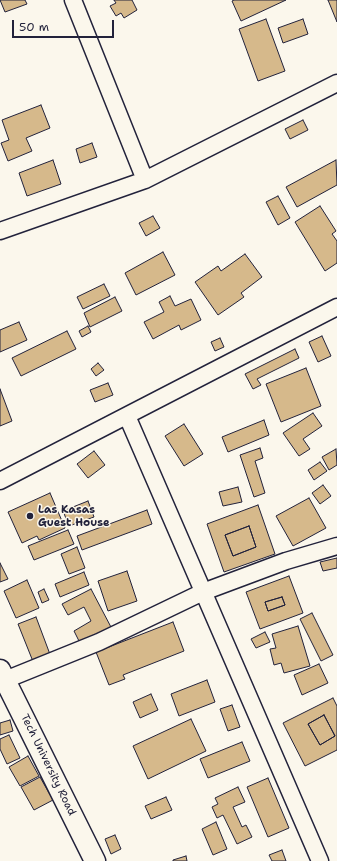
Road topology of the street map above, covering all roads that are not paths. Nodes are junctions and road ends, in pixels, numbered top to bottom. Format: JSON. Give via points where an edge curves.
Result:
{"nodes":[{"id":1,"x":73,"y":0,"type":"edge"},
{"id":2,"x":337,"y":83,"type":"edge"},
{"id":3,"x":145,"y":180,"type":"junction"},
{"id":4,"x":0,"y":231,"type":"edge"},
{"id":5,"x":337,"y":307,"type":"edge"},
{"id":6,"x":127,"y":416,"type":"junction"},
{"id":7,"x":0,"y":481,"type":"edge"},
{"id":8,"x":337,"y":546,"type":"edge"},
{"id":9,"x":203,"y":592,"type":"junction"},
{"id":10,"x":3,"y":675,"type":"edge"},
{"id":11,"x":95,"y":861,"type":"edge"},
{"id":12,"x":320,"y":861,"type":"edge"}],
"edges":[{"from":1,"to":3,"type":"street"},
{"from":2,"to":3,"type":"street"},
{"from":3,"to":4,"type":"street"},
{"from":5,"to":6,"type":"street"},
{"from":6,"to":7,"type":"street"},
{"from":6,"to":9,"type":"street"},
{"from":8,"to":9,"type":"street","via":[[286,561]]},
{"from":9,"to":10,"type":"street","via":[[98,642]]},
{"from":9,"to":12,"type":"street"},
{"from":10,"to":11,"type":"street","name":"Tech University Road"}]}
